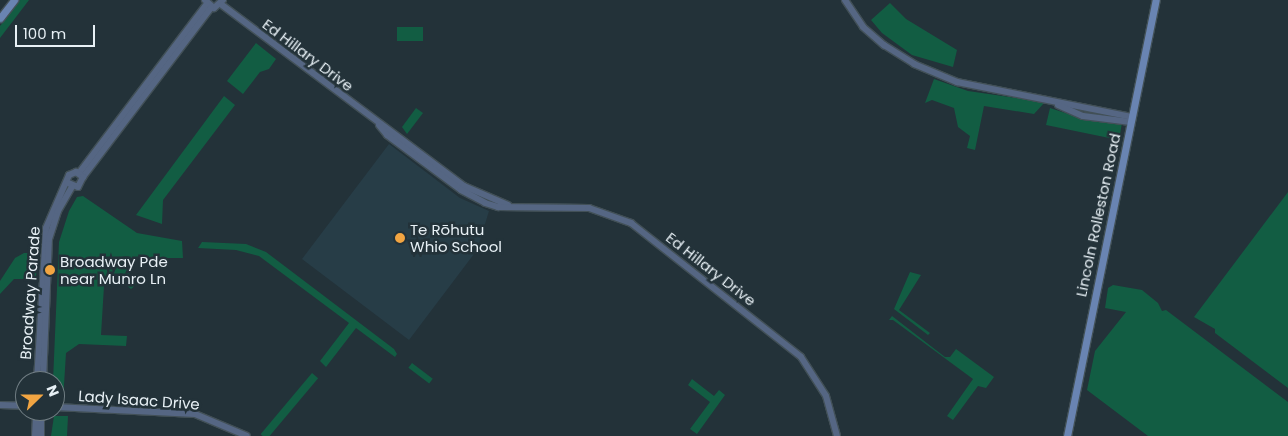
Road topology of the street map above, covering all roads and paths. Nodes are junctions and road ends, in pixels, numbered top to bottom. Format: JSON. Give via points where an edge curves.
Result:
{"nodes":[{"id":1,"x":14,"y":0,"type":"edge"},
{"id":2,"x":845,"y":0,"type":"edge"},
{"id":3,"x":1156,"y":0,"type":"edge"},
{"id":4,"x":222,"y":2,"type":"edge"},
{"id":5,"x":208,"y":4,"type":"edge"},
{"id":6,"x":0,"y":18,"type":"edge"},
{"id":7,"x":1132,"y":120,"type":"junction"},
{"id":8,"x":81,"y":175,"type":"junction"},
{"id":9,"x":70,"y":185,"type":"junction"},
{"id":10,"x":37,"y":371,"type":"edge"},
{"id":11,"x":43,"y":371,"type":"edge"},
{"id":12,"x":0,"y":405,"type":"edge"},
{"id":13,"x":15,"y":406,"type":"edge"},
{"id":14,"x":65,"y":407,"type":"edge"},
{"id":15,"x":38,"y":421,"type":"edge"},
{"id":16,"x":40,"y":421,"type":"edge"},
{"id":17,"x":35,"y":436,"type":"edge"},
{"id":18,"x":41,"y":436,"type":"edge"},
{"id":19,"x":247,"y":436,"type":"edge"},
{"id":20,"x":837,"y":436,"type":"edge"},
{"id":21,"x":1067,"y":436,"type":"edge"}],
"edges":[{"from":1,"to":6,"type":"main road"},
{"from":2,"to":7,"type":"street","via":[[867,31],[914,64],[965,86],[1057,104],[1083,116]]},
{"from":3,"to":7,"type":"main road","name":"Lincoln Rolleston Road"},
{"from":4,"to":5,"type":"street"},
{"from":4,"to":20,"type":"street","name":"Ed Hillary Drive","via":[[379,125],[464,186],[512,206],[589,208],[630,223],[801,357],[826,396]]},
{"from":5,"to":8,"type":"street"},
{"from":7,"to":21,"type":"main road","name":"Lincoln Rolleston Road"},
{"from":8,"to":9,"type":"street","via":[[69,175]]},
{"from":8,"to":9,"type":"street","via":[[82,185]]},
{"from":9,"to":10,"type":"street","name":"Broadway Parade","via":[[54,206],[44,235]]},
{"from":9,"to":11,"type":"street","name":"Broadway Parade","via":[[49,239]]},
{"from":12,"to":13,"type":"street"},
{"from":14,"to":19,"type":"street","name":"Lady Isaac Drive","via":[[189,413],[220,422]]},
{"from":15,"to":17,"type":"street"},
{"from":16,"to":18,"type":"street"}]}
